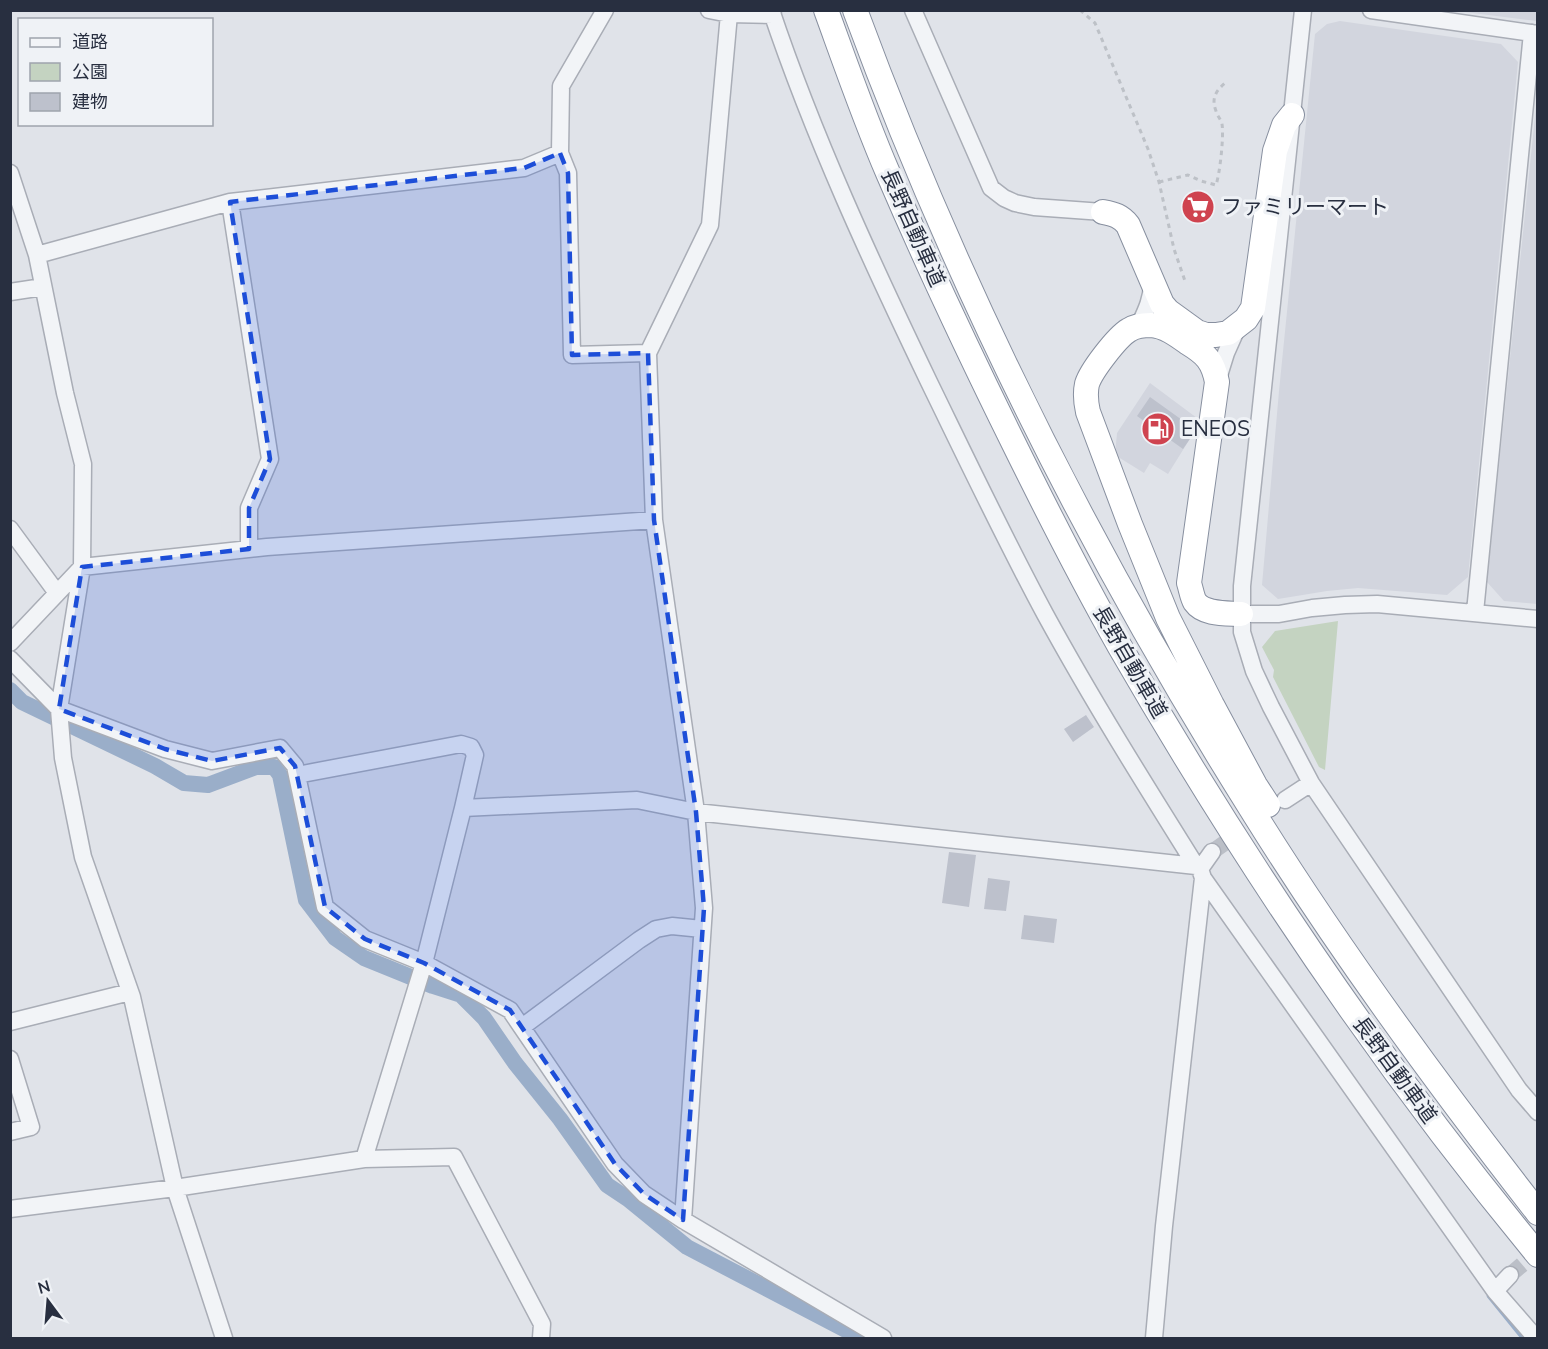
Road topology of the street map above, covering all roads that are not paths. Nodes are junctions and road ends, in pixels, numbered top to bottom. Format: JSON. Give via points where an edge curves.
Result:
{"nodes":[{"id":1,"x":605,"y":10,"type":"edge"},
{"id":2,"x":710,"y":10,"type":"edge"},
{"id":3,"x":826,"y":10,"type":"edge"},
{"id":4,"x":855,"y":10,"type":"edge"},
{"id":5,"x":913,"y":10,"type":"edge"},
{"id":6,"x":1304,"y":10,"type":"edge"},
{"id":7,"x":1371,"y":10,"type":"edge"},
{"id":8,"x":772,"y":13,"type":"edge"},
{"id":9,"x":729,"y":14,"type":"junction"},
{"id":10,"x":1535,"y":33,"type":"edge"},
{"id":11,"x":1292,"y":115,"type":"junction"},
{"id":12,"x":560,"y":153,"type":"junction"},
{"id":13,"x":10,"y":174,"type":"edge"},
{"id":14,"x":230,"y":202,"type":"junction"},
{"id":15,"x":1103,"y":212,"type":"joint"},
{"id":16,"x":37,"y":255,"type":"junction"},
{"id":17,"x":1152,"y":282,"type":"junction"},
{"id":18,"x":43,"y":287,"type":"junction"},
{"id":19,"x":10,"y":292,"type":"edge"},
{"id":20,"x":1139,"y":326,"type":"junction"},
{"id":21,"x":1238,"y":327,"type":"junction"},
{"id":22,"x":648,"y":353,"type":"junction"},
{"id":23,"x":1217,"y":382,"type":"junction"},
{"id":24,"x":654,"y":520,"type":"junction"},
{"id":25,"x":10,"y":529,"type":"edge"},
{"id":26,"x":249,"y":549,"type":"junction"},
{"id":27,"x":82,"y":567,"type":"junction"},
{"id":28,"x":57,"y":593,"type":"junction"},
{"id":29,"x":1475,"y":612,"type":"junction"},
{"id":30,"x":1241,"y":614,"type":"junction"},
{"id":31,"x":1538,"y":619,"type":"edge"},
{"id":32,"x":10,"y":643,"type":"edge"},
{"id":33,"x":10,"y":659,"type":"edge"},
{"id":34,"x":59,"y":709,"type":"junction"},
{"id":35,"x":297,"y":775,"type":"junction"},
{"id":36,"x":1311,"y":783,"type":"junction"},
{"id":37,"x":1285,"y":800,"type":"dead end"},
{"id":38,"x":463,"y":808,"type":"junction"},
{"id":39,"x":696,"y":812,"type":"junction"},
{"id":40,"x":1212,"y":852,"type":"tunnel mouth"},
{"id":41,"x":1200,"y":871,"type":"junction"},
{"id":42,"x":702,"y":929,"type":"junction"},
{"id":43,"x":424,"y":963,"type":"junction"},
{"id":44,"x":130,"y":992,"type":"junction"},
{"id":45,"x":10,"y":1022,"type":"edge"},
{"id":46,"x":522,"y":1027,"type":"junction"},
{"id":47,"x":1402,"y":1032,"type":"junction"},
{"id":48,"x":10,"y":1059,"type":"edge"},
{"id":49,"x":1538,"y":1112,"type":"edge"},
{"id":50,"x":10,"y":1132,"type":"edge"},
{"id":51,"x":364,"y":1159,"type":"junction"},
{"id":52,"x":175,"y":1188,"type":"junction"},
{"id":53,"x":10,"y":1209,"type":"edge"},
{"id":54,"x":1538,"y":1213,"type":"edge"},
{"id":55,"x":683,"y":1220,"type":"junction"},
{"id":56,"x":1538,"y":1255,"type":"edge"},
{"id":57,"x":1510,"y":1275,"type":"tunnel mouth"},
{"id":58,"x":1495,"y":1291,"type":"junction"},
{"id":59,"x":224,"y":1338,"type":"edge"},
{"id":60,"x":541,"y":1338,"type":"edge"},
{"id":61,"x":883,"y":1338,"type":"edge"},
{"id":62,"x":1154,"y":1338,"type":"edge"},
{"id":63,"x":1536,"y":1338,"type":"edge"}],
"edges":[{"from":1,"to":12,"type":"street","via":[[561,86]]},
{"from":2,"to":9,"type":"street"},
{"from":3,"to":56,"type":"highway","name":"長野自動車道","via":[[887,170],[946,303],[1049,515],[1119,644],[1301,937],[1451,1147]]},
{"from":4,"to":47,"type":"highway","name":"長野自動車道","via":[[914,162],[973,295],[1075,504],[1189,708],[1256,817]]},
{"from":5,"to":15,"type":"street","via":[[991,188],[1015,203]]},
{"from":6,"to":11,"type":"street"},
{"from":7,"to":10,"type":"street"},
{"from":8,"to":9,"type":"street"},
{"from":8,"to":41,"type":"street","via":[[818,136],[876,272],[967,460],[1045,614],[1122,748]]},
{"from":9,"to":22,"type":"street","via":[[710,225]]},
{"from":10,"to":29,"type":"street"},
{"from":11,"to":21,"type":"highway","via":[[1275,151],[1253,308]]},
{"from":11,"to":30,"type":"street"},
{"from":12,"to":14,"type":"street","via":[[524,168]]},
{"from":12,"to":22,"type":"street","via":[[568,173],[572,355]]},
{"from":13,"to":16,"type":"street"},
{"from":14,"to":16,"type":"street"},
{"from":14,"to":26,"type":"street","via":[[270,459],[249,508]]},
{"from":15,"to":17,"type":"highway","via":[[1122,218],[1128,225]]},
{"from":16,"to":18,"type":"street"},
{"from":17,"to":20,"type":"street","via":[[1150,302]]},
{"from":17,"to":21,"type":"highway","via":[[1162,304],[1197,332],[1216,335]]},
{"from":18,"to":19,"type":"street"},
{"from":18,"to":27,"type":"street","via":[[83,464]]},
{"from":20,"to":23,"type":"highway","via":[[1159,326],[1200,350],[1212,364]]},
{"from":20,"to":47,"type":"highway","via":[[1120,337],[1091,374],[1086,396],[1096,434],[1168,618],[1212,705],[1255,785],[1338,915]]},
{"from":21,"to":23,"type":"street"},
{"from":22,"to":24,"type":"street"},
{"from":23,"to":30,"type":"highway","via":[[1189,584],[1196,603],[1203,608]]},
{"from":24,"to":26,"type":"street"},
{"from":24,"to":39,"type":"street"},
{"from":25,"to":28,"type":"street"},
{"from":26,"to":27,"type":"street"},
{"from":27,"to":28,"type":"street"},
{"from":27,"to":34,"type":"street"},
{"from":28,"to":32,"type":"street"},
{"from":29,"to":30,"type":"street","via":[[1377,604]]},
{"from":29,"to":31,"type":"street"},
{"from":30,"to":36,"type":"street","via":[[1242,632],[1254,671]]},
{"from":33,"to":34,"type":"street"},
{"from":34,"to":35,"type":"street","via":[[165,749],[212,761],[280,748],[295,766]]},
{"from":34,"to":44,"type":"street","via":[[63,758],[83,857]]},
{"from":35,"to":38,"type":"street","via":[[461,744],[471,747],[474,755]]},
{"from":35,"to":43,"type":"street","via":[[326,907],[365,939]]},
{"from":36,"to":37,"type":"street"},
{"from":36,"to":49,"type":"street","via":[[1519,1090]]},
{"from":38,"to":39,"type":"street","via":[[637,800]]},
{"from":38,"to":43,"type":"street"},
{"from":39,"to":41,"type":"street"},
{"from":39,"to":42,"type":"street","via":[[704,908]]},
{"from":40,"to":41,"type":"street"},
{"from":41,"to":58,"type":"street"},
{"from":41,"to":62,"type":"street"},
{"from":42,"to":46,"type":"street","via":[[656,929]]},
{"from":42,"to":55,"type":"street"},
{"from":43,"to":46,"type":"street","via":[[510,1010]]},
{"from":43,"to":51,"type":"street"},
{"from":44,"to":45,"type":"street"},
{"from":44,"to":52,"type":"street"},
{"from":46,"to":55,"type":"street","via":[[615,1164],[644,1194]]},
{"from":47,"to":54,"type":"highway","name":"長野自動車道"},
{"from":48,"to":50,"type":"street","via":[[31,1127]]},
{"from":51,"to":52,"type":"street"},
{"from":51,"to":60,"type":"street","via":[[454,1156],[542,1324]]},
{"from":52,"to":53,"type":"street"},
{"from":52,"to":59,"type":"street"},
{"from":55,"to":61,"type":"street"},
{"from":57,"to":58,"type":"street"},
{"from":58,"to":63,"type":"street"}]}
